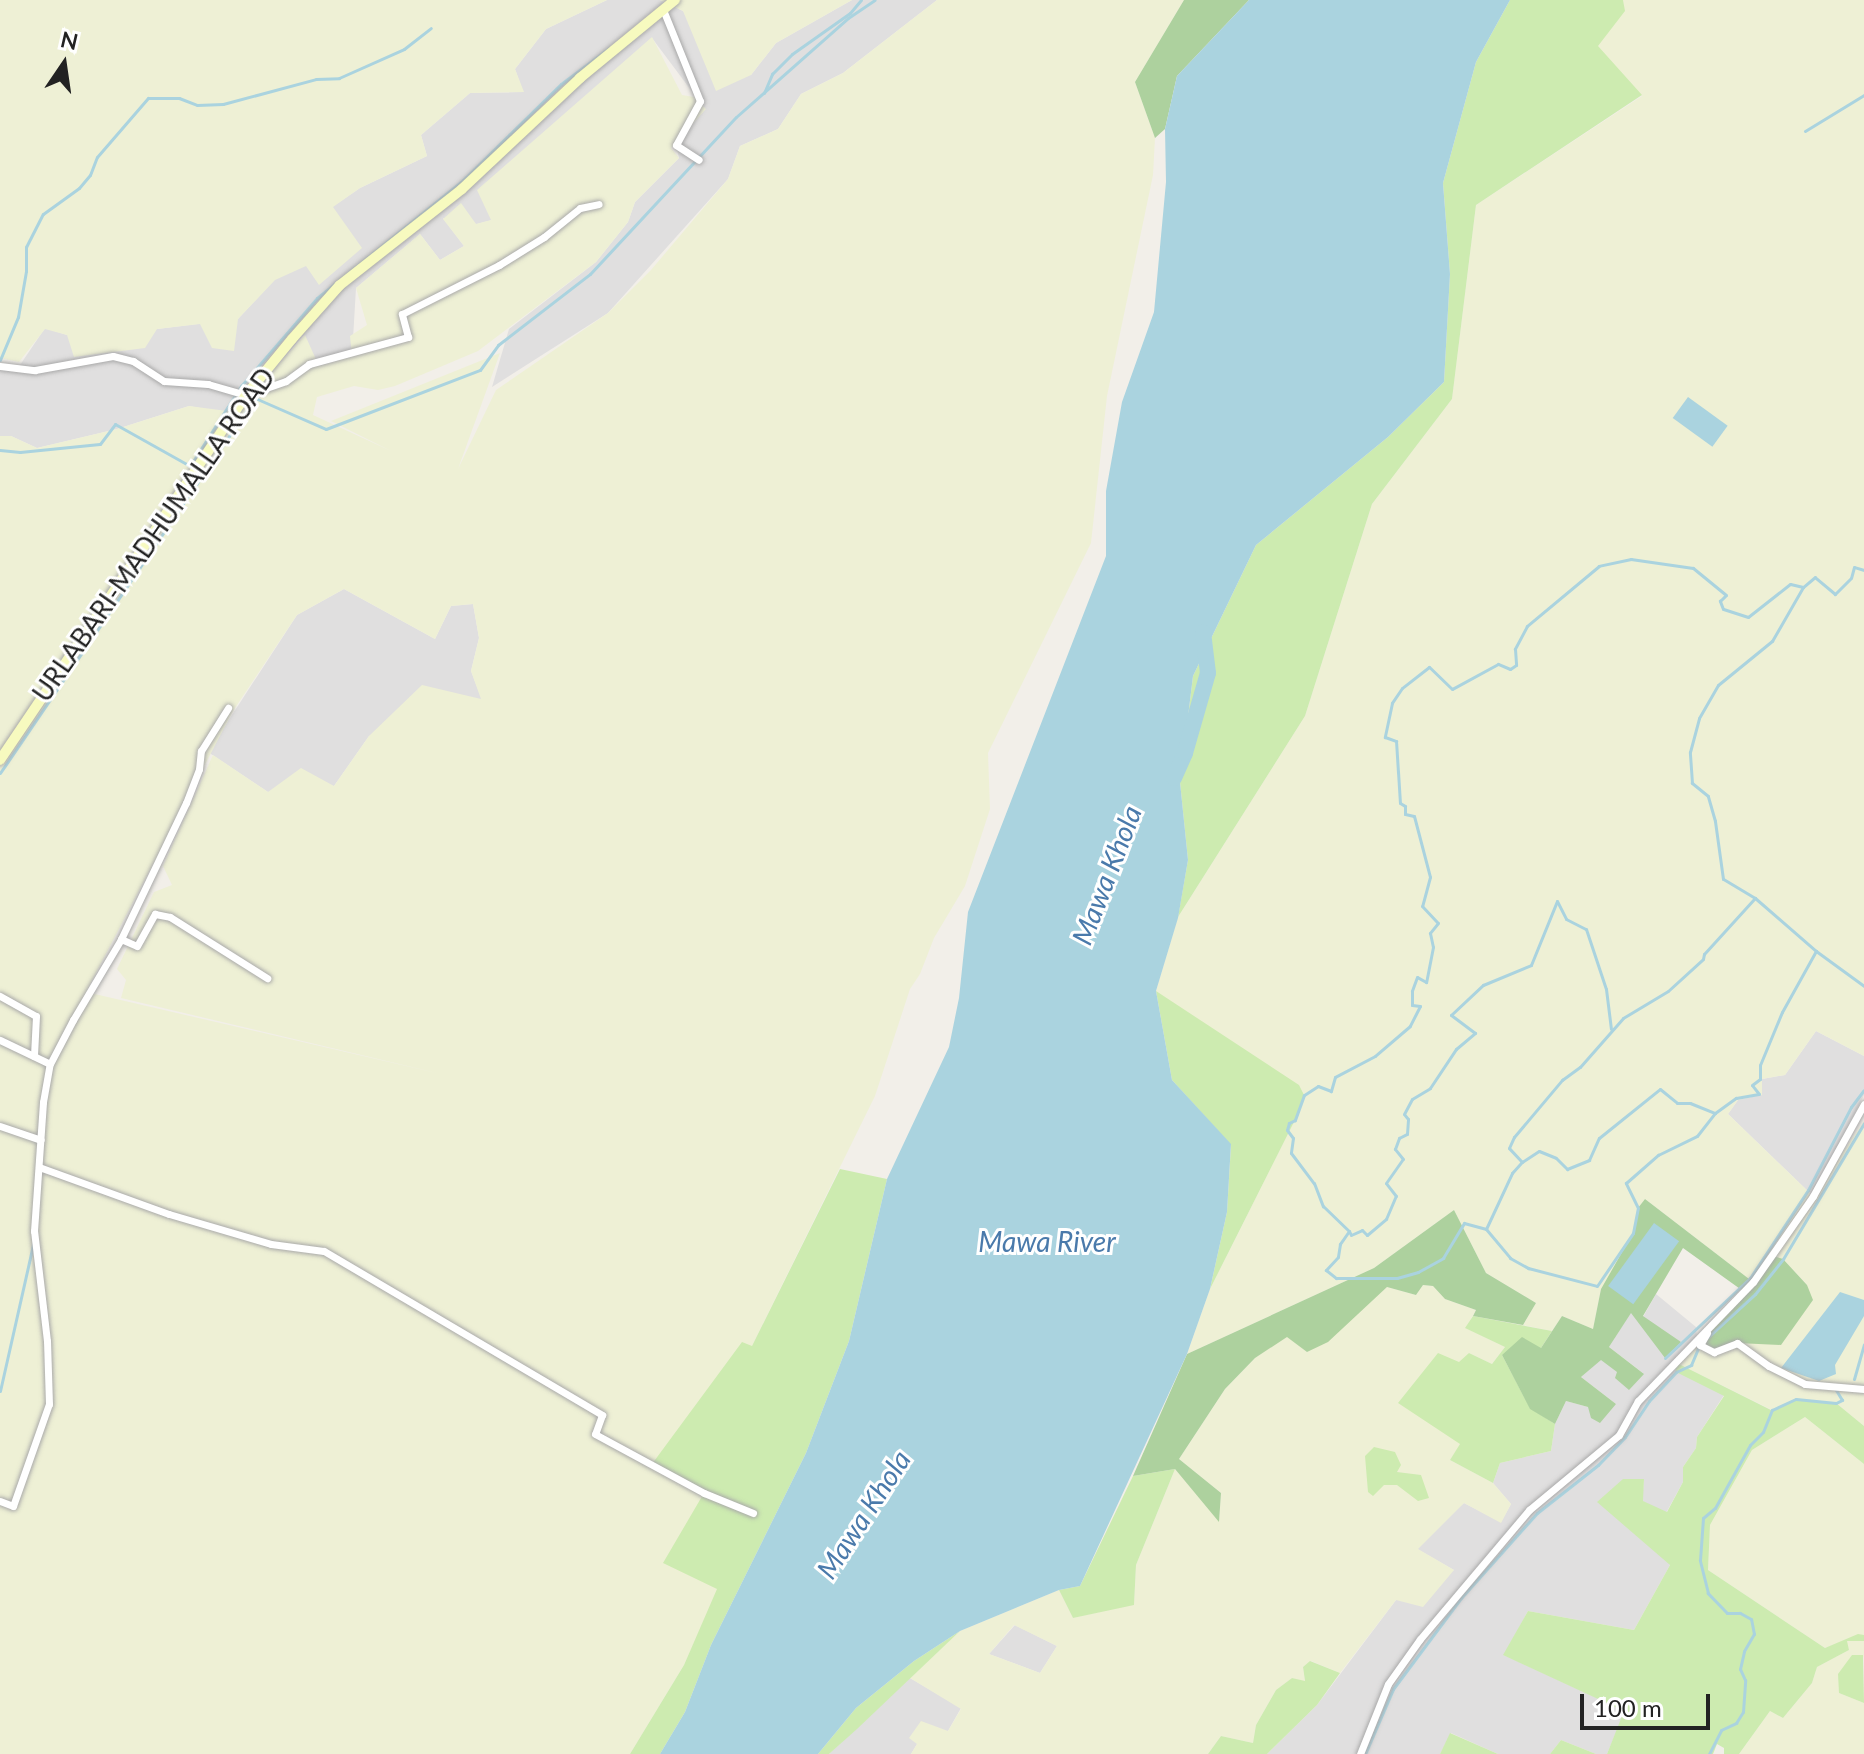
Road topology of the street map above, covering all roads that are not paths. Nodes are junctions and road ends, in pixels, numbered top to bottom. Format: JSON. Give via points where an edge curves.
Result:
{"nodes":[{"id":1,"x":675,"y":0,"type":"edge"},
{"id":2,"x":664,"y":12,"type":"junction"},
{"id":3,"x":699,"y":160,"type":"dead end"},
{"id":4,"x":599,"y":204,"type":"dead end"},
{"id":5,"x":0,"y":366,"type":"edge"},
{"id":6,"x":246,"y":395,"type":"junction"},
{"id":7,"x":228,"y":708,"type":"dead end"},
{"id":8,"x":0,"y":760,"type":"edge"},
{"id":9,"x":121,"y":939,"type":"junction"},
{"id":10,"x":267,"y":978,"type":"dead end"},
{"id":11,"x":0,"y":996,"type":"edge"},
{"id":12,"x":0,"y":1040,"type":"edge"},
{"id":13,"x":34,"y":1056,"type":"junction"},
{"id":14,"x":50,"y":1064,"type":"junction"},
{"id":15,"x":1864,"y":1104,"type":"edge"},
{"id":16,"x":0,"y":1126,"type":"edge"},
{"id":17,"x":41,"y":1140,"type":"junction"},
{"id":18,"x":39,"y":1167,"type":"junction"},
{"id":19,"x":1714,"y":1322,"type":"junction"},
{"id":20,"x":1864,"y":1389,"type":"edge"},
{"id":21,"x":0,"y":1501,"type":"edge"},
{"id":22,"x":753,"y":1513,"type":"dead end"},
{"id":23,"x":1360,"y":1754,"type":"edge"}],
"edges":[{"from":1,"to":2,"type":"main road","name":"URLABARI-MADHUMALLA ROAD"},
{"from":2,"to":3,"type":"street","via":[[700,101],[676,145]]},
{"from":2,"to":6,"type":"main road","name":"URLABARI-MADHUMALLA ROAD","via":[[580,78],[462,189],[340,285]]},
{"from":4,"to":6,"type":"street","via":[[580,208],[499,265],[402,314],[408,337],[309,364],[286,381]]},
{"from":5,"to":6,"type":"street","via":[[35,370],[113,356],[133,361],[164,381],[208,384]]},
{"from":6,"to":8,"type":"main road","name":"URLABARI-MADHUMALLA ROAD"},
{"from":7,"to":9,"type":"street","via":[[201,751],[186,803]]},
{"from":9,"to":10,"type":"street","via":[[137,946],[160,913]]},
{"from":9,"to":14,"type":"street"},
{"from":11,"to":13,"type":"street","via":[[36,1016]]},
{"from":12,"to":13,"type":"street"},
{"from":13,"to":14,"type":"street"},
{"from":14,"to":17,"type":"street"},
{"from":15,"to":19,"type":"street","via":[[1787,1238]]},
{"from":16,"to":17,"type":"street"},
{"from":17,"to":18,"type":"street"},
{"from":18,"to":21,"type":"street","via":[[34,1231],[49,1404],[13,1506]]},
{"from":18,"to":22,"type":"street","via":[[181,1218],[271,1244],[324,1251],[602,1415],[595,1434],[704,1493]]},
{"from":19,"to":20,"type":"street","via":[[1700,1345],[1714,1352],[1737,1343],[1805,1384]]},
{"from":19,"to":23,"type":"street","via":[[1638,1401],[1619,1435],[1529,1510],[1420,1639],[1388,1684]]}]}
